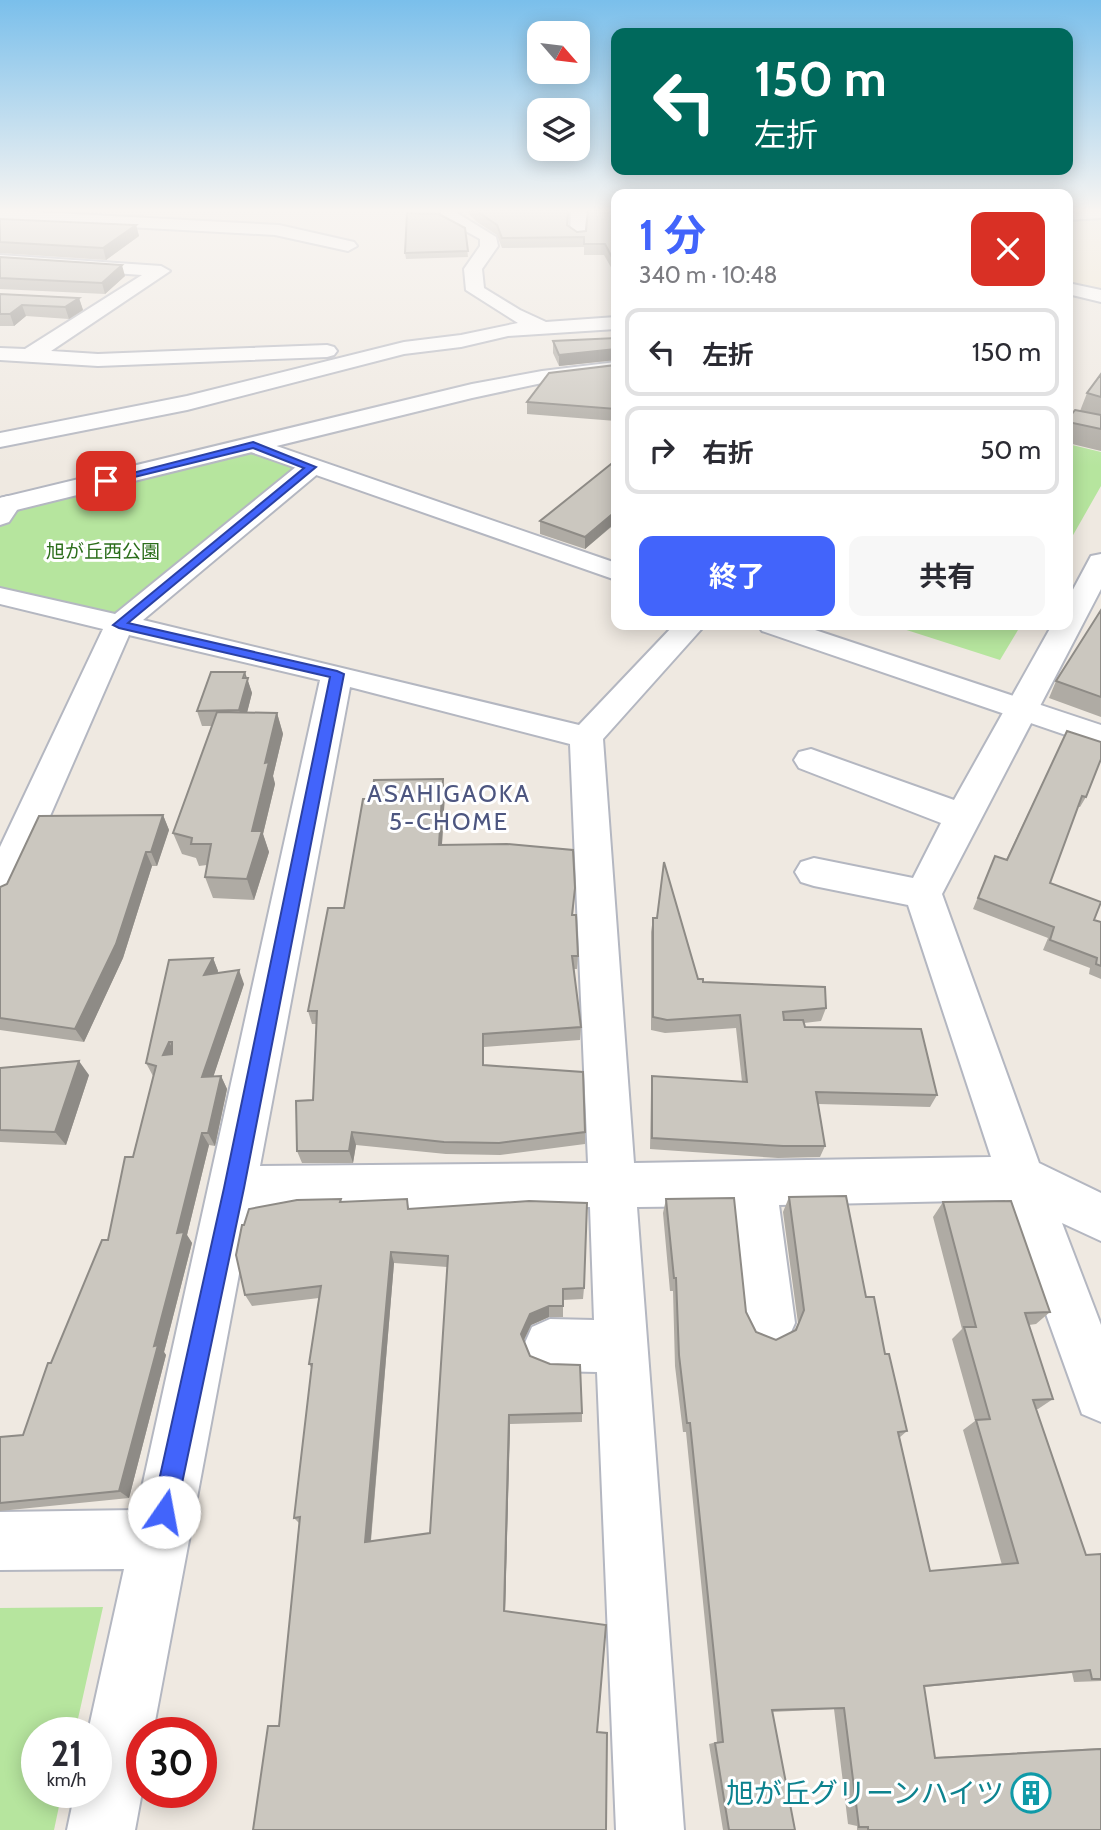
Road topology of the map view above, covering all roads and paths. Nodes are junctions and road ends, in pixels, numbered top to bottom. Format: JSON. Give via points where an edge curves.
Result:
{"nodes":[{"id":1,"x":122,"y":295,"type":"edge"},
{"id":2,"x":484,"y":295,"type":"edge"},
{"id":3,"x":82,"y":302,"type":"edge"},
{"id":4,"x":110,"y":303,"type":"junction"},
{"id":5,"x":611,"y":323,"type":"edge"},
{"id":6,"x":74,"y":325,"type":"junction"},
{"id":7,"x":542,"y":327,"type":"junction"},
{"id":8,"x":37,"y":329,"type":"dead end"},
{"id":9,"x":404,"y":348,"type":"junction"},
{"id":10,"x":0,"y":355,"type":"edge"},
{"id":11,"x":29,"y":356,"type":"junction"},
{"id":12,"x":611,"y":369,"type":"edge"},
{"id":13,"x":0,"y":440,"type":"edge"},
{"id":14,"x":253,"y":445,"type":"junction"},
{"id":15,"x":311,"y":467,"type":"junction"},
{"id":16,"x":3,"y":509,"type":"edge"},
{"id":17,"x":1101,"y":562,"type":"edge"},
{"id":18,"x":611,"y":570,"type":"edge"},
{"id":19,"x":0,"y":596,"type":"edge"},
{"id":20,"x":1080,"y":609,"type":"edge"},
{"id":21,"x":119,"y":625,"type":"junction"},
{"id":22,"x":685,"y":630,"type":"edge"},
{"id":23,"x":787,"y":630,"type":"edge"},
{"id":24,"x":1068,"y":630,"type":"edge"},
{"id":25,"x":337,"y":674,"type":"junction"},
{"id":26,"x":1023,"y":709,"type":"junction"},
{"id":27,"x":1101,"y":736,"type":"edge"},
{"id":28,"x":586,"y":737,"type":"junction"},
{"id":29,"x":811,"y":760,"type":"dead end"},
{"id":30,"x":962,"y":817,"type":"junction"},
{"id":31,"x":814,"y":872,"type":"dead end"},
{"id":32,"x":0,"y":887,"type":"edge"},
{"id":33,"x":923,"y":894,"type":"junction"},
{"id":34,"x":1021,"y":1178,"type":"junction"},
{"id":35,"x":613,"y":1184,"type":"junction"},
{"id":36,"x":752,"y":1184,"type":"junction"},
{"id":37,"x":234,"y":1188,"type":"junction"},
{"id":38,"x":1101,"y":1218,"type":"edge"},
{"id":39,"x":769,"y":1323,"type":"dead end"},
{"id":40,"x":550,"y":1345,"type":"dead end"},
{"id":41,"x":621,"y":1347,"type":"junction"},
{"id":42,"x":1101,"y":1395,"type":"edge"},
{"id":43,"x":158,"y":1539,"type":"junction"},
{"id":44,"x":0,"y":1541,"type":"edge"},
{"id":45,"x":101,"y":1830,"type":"edge"},
{"id":46,"x":650,"y":1830,"type":"edge"}],
"edges":[{"from":1,"to":4,"type":"street"},
{"from":2,"to":7,"type":"street"},
{"from":3,"to":4,"type":"street"},
{"from":4,"to":6,"type":"street"},
{"from":5,"to":7,"type":"street"},
{"from":6,"to":8,"type":"street"},
{"from":6,"to":11,"type":"street"},
{"from":7,"to":9,"type":"street"},
{"from":9,"to":11,"type":"street","via":[[98,360]]},
{"from":9,"to":13,"type":"street","via":[[187,403]]},
{"from":10,"to":11,"type":"street"},
{"from":12,"to":14,"type":"street","via":[[472,391]]},
{"from":14,"to":15,"type":"street"},
{"from":14,"to":16,"type":"street"},
{"from":15,"to":18,"type":"street"},
{"from":15,"to":21,"type":"street"},
{"from":17,"to":20,"type":"street"},
{"from":19,"to":21,"type":"street"},
{"from":21,"to":25,"type":"street"},
{"from":21,"to":32,"type":"street"},
{"from":22,"to":28,"type":"street"},
{"from":23,"to":26,"type":"street"},
{"from":24,"to":26,"type":"street"},
{"from":25,"to":28,"type":"street"},
{"from":25,"to":37,"type":"street"},
{"from":26,"to":27,"type":"street"},
{"from":26,"to":30,"type":"street"},
{"from":28,"to":35,"type":"street"},
{"from":29,"to":30,"type":"street"},
{"from":30,"to":33,"type":"street"},
{"from":31,"to":33,"type":"street"},
{"from":33,"to":34,"type":"street"},
{"from":34,"to":36,"type":"street"},
{"from":34,"to":38,"type":"street"},
{"from":34,"to":42,"type":"street"},
{"from":35,"to":36,"type":"street"},
{"from":35,"to":37,"type":"street"},
{"from":35,"to":41,"type":"street"},
{"from":36,"to":39,"type":"street"},
{"from":37,"to":43,"type":"street"},
{"from":40,"to":41,"type":"street"},
{"from":41,"to":46,"type":"street"},
{"from":43,"to":44,"type":"street"},
{"from":43,"to":45,"type":"street"}]}
